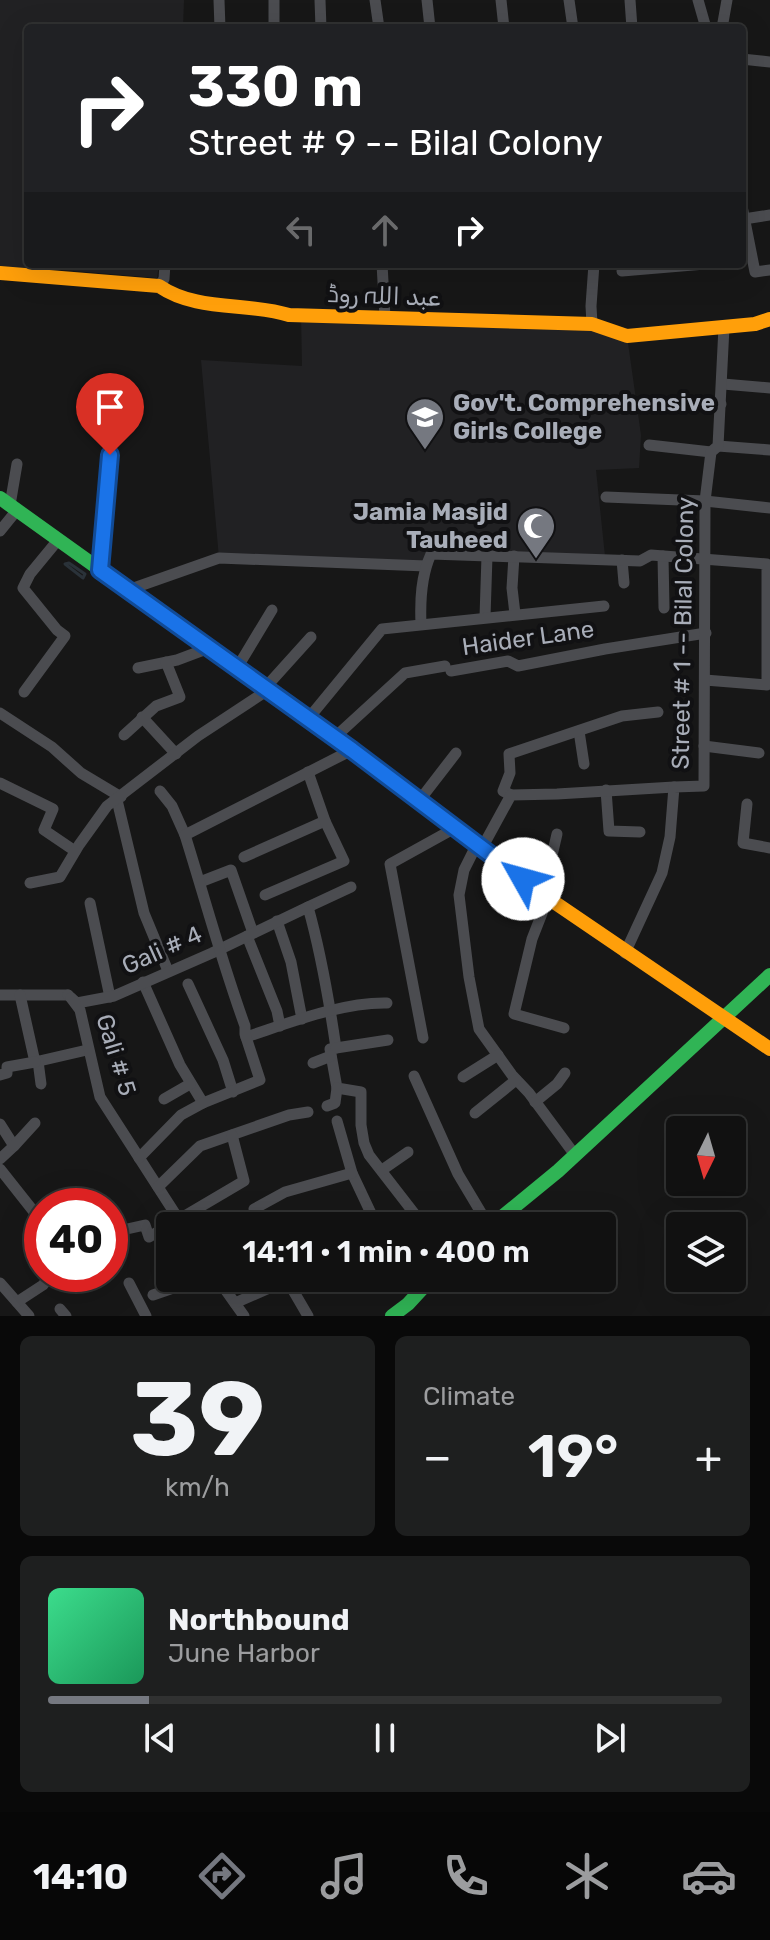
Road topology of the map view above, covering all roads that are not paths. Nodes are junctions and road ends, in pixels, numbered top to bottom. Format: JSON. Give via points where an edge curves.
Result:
{"nodes":[{"id":1,"x":219,"y":0,"type":"edge"},
{"id":2,"x":274,"y":0,"type":"edge"},
{"id":3,"x":320,"y":0,"type":"edge"},
{"id":4,"x":375,"y":0,"type":"edge"},
{"id":5,"x":427,"y":0,"type":"edge"},
{"id":6,"x":501,"y":0,"type":"edge"},
{"id":7,"x":569,"y":0,"type":"edge"},
{"id":8,"x":630,"y":0,"type":"edge"},
{"id":9,"x":698,"y":0,"type":"edge"},
{"id":10,"x":727,"y":0,"type":"edge"},
{"id":11,"x":220,"y":24,"type":"edge"},
{"id":12,"x":274,"y":24,"type":"edge"},
{"id":13,"x":321,"y":24,"type":"edge"},
{"id":14,"x":378,"y":24,"type":"edge"},
{"id":15,"x":430,"y":24,"type":"edge"},
{"id":16,"x":504,"y":24,"type":"edge"},
{"id":17,"x":572,"y":24,"type":"edge"},
{"id":18,"x":632,"y":24,"type":"edge"},
{"id":19,"x":705,"y":24,"type":"edge"},
{"id":20,"x":723,"y":24,"type":"edge"},
{"id":21,"x":746,"y":59,"type":"edge"},
{"id":22,"x":770,"y":62,"type":"edge"},
{"id":23,"x":770,"y":215,"type":"edge"},
{"id":24,"x":746,"y":221,"type":"edge"},
{"id":25,"x":747,"y":261,"type":"edge"},
{"id":26,"x":165,"y":268,"type":"edge"},
{"id":27,"x":382,"y":268,"type":"edge"},
{"id":28,"x":594,"y":268,"type":"edge"},
{"id":29,"x":658,"y":268,"type":"edge"},
{"id":30,"x":770,"y":270,"type":"edge"},
{"id":31,"x":622,"y":271,"type":"dead end"},
{"id":32,"x":0,"y":273,"type":"edge"},
{"id":33,"x":159,"y":286,"type":"junction"},
{"id":34,"x":385,"y":317,"type":"junction"},
{"id":35,"x":770,"y":319,"type":"edge"},
{"id":36,"x":592,"y":324,"type":"junction"},
{"id":37,"x":724,"y":327,"type":"junction"},
{"id":38,"x":723,"y":384,"type":"junction"},
{"id":39,"x":770,"y":388,"type":"edge"},
{"id":40,"x":641,"y":402,"type":"dead end"},
{"id":41,"x":721,"y":404,"type":"junction"},
{"id":42,"x":112,"y":426,"type":"dead end"},
{"id":43,"x":649,"y":445,"type":"dead end"},
{"id":44,"x":715,"y":449,"type":"junction"},
{"id":45,"x":770,"y":450,"type":"edge"},
{"id":46,"x":17,"y":464,"type":"dead end"},
{"id":47,"x":606,"y":497,"type":"dead end"},
{"id":48,"x":705,"y":501,"type":"junction"},
{"id":49,"x":9,"y":504,"type":"edge"},
{"id":50,"x":770,"y":508,"type":"edge"},
{"id":51,"x":0,"y":531,"type":"edge"},
{"id":52,"x":58,"y":540,"type":"junction"},
{"id":53,"x":487,"y":556,"type":"junction"},
{"id":54,"x":514,"y":556,"type":"junction"},
{"id":55,"x":663,"y":556,"type":"junction"},
{"id":56,"x":622,"y":560,"type":"junction"},
{"id":57,"x":706,"y":560,"type":"junction"},
{"id":58,"x":426,"y":566,"type":"junction"},
{"id":59,"x":100,"y":570,"type":"junction"},
{"id":60,"x":624,"y":583,"type":"dead end"},
{"id":61,"x":128,"y":590,"type":"junction"},
{"id":62,"x":604,"y":606,"type":"dead end"},
{"id":63,"x":664,"y":608,"type":"dead end"},
{"id":64,"x":272,"y":610,"type":"dead end"},
{"id":65,"x":515,"y":614,"type":"junction"},
{"id":66,"x":768,"y":616,"type":"edge"},
{"id":67,"x":485,"y":617,"type":"junction"},
{"id":68,"x":421,"y":624,"type":"junction"},
{"id":69,"x":706,"y":633,"type":"junction"},
{"id":70,"x":311,"y":637,"type":"dead end"},
{"id":71,"x":209,"y":648,"type":"junction"},
{"id":72,"x":166,"y":662,"type":"junction"},
{"id":73,"x":138,"y":668,"type":"dead end"},
{"id":74,"x":237,"y":668,"type":"junction"},
{"id":75,"x":705,"y":680,"type":"junction"},
{"id":76,"x":266,"y":689,"type":"junction"},
{"id":77,"x":24,"y":692,"type":"dead end"},
{"id":78,"x":658,"y":712,"type":"dead end"},
{"id":79,"x":0,"y":713,"type":"edge"},
{"id":80,"x":142,"y":717,"type":"junction"},
{"id":81,"x":308,"y":719,"type":"junction"},
{"id":82,"x":579,"y":731,"type":"junction"},
{"id":83,"x":124,"y":735,"type":"dead end"},
{"id":84,"x":334,"y":738,"type":"junction"},
{"id":85,"x":704,"y":746,"type":"junction"},
{"id":86,"x":352,"y":750,"type":"junction"},
{"id":87,"x":456,"y":753,"type":"dead end"},
{"id":88,"x":759,"y":753,"type":"dead end"},
{"id":89,"x":176,"y":754,"type":"junction"},
{"id":90,"x":584,"y":764,"type":"dead end"},
{"id":91,"x":308,"y":772,"type":"junction"},
{"id":92,"x":0,"y":783,"type":"edge"},
{"id":93,"x":674,"y":787,"type":"junction"},
{"id":94,"x":606,"y":790,"type":"junction"},
{"id":95,"x":160,"y":791,"type":"dead end"},
{"id":96,"x":511,"y":795,"type":"junction"},
{"id":97,"x":119,"y":799,"type":"junction"},
{"id":98,"x":419,"y":801,"type":"junction"},
{"id":99,"x":747,"y":804,"type":"dead end"},
{"id":100,"x":325,"y":821,"type":"junction"},
{"id":101,"x":455,"y":828,"type":"junction"},
{"id":102,"x":640,"y":832,"type":"dead end"},
{"id":103,"x":557,"y":834,"type":"dead end"},
{"id":104,"x":185,"y":835,"type":"junction"},
{"id":105,"x":480,"y":846,"type":"junction"},
{"id":106,"x":770,"y":848,"type":"edge"},
{"id":107,"x":75,"y":851,"type":"junction"},
{"id":108,"x":244,"y":857,"type":"dead end"},
{"id":109,"x":200,"y":882,"type":"junction"},
{"id":110,"x":30,"y":883,"type":"dead end"},
{"id":111,"x":351,"y":887,"type":"dead end"},
{"id":112,"x":265,"y":895,"type":"dead end"},
{"id":113,"x":545,"y":896,"type":"junction"},
{"id":114,"x":90,"y":903,"type":"dead end"},
{"id":115,"x":308,"y":907,"type":"junction"},
{"id":116,"x":275,"y":922,"type":"junction"},
{"id":117,"x":250,"y":935,"type":"junction"},
{"id":118,"x":219,"y":949,"type":"junction"},
{"id":119,"x":625,"y":953,"type":"junction"},
{"id":120,"x":168,"y":971,"type":"junction"},
{"id":121,"x":770,"y":975,"type":"edge"},
{"id":122,"x":143,"y":982,"type":"junction"},
{"id":123,"x":188,"y":984,"type":"dead end"},
{"id":124,"x":0,"y":995,"type":"edge"},
{"id":125,"x":20,"y":995,"type":"junction"},
{"id":126,"x":68,"y":995,"type":"junction"},
{"id":127,"x":110,"y":997,"type":"junction"},
{"id":128,"x":387,"y":1003,"type":"dead end"},
{"id":129,"x":331,"y":1011,"type":"junction"},
{"id":130,"x":725,"y":1017,"type":"junction"},
{"id":131,"x":302,"y":1019,"type":"junction"},
{"id":132,"x":280,"y":1026,"type":"junction"},
{"id":133,"x":564,"y":1028,"type":"dead end"},
{"id":134,"x":246,"y":1037,"type":"junction"},
{"id":135,"x":423,"y":1038,"type":"dead end"},
{"id":136,"x":388,"y":1040,"type":"dead end"},
{"id":137,"x":770,"y":1049,"type":"edge"},
{"id":138,"x":87,"y":1050,"type":"junction"},
{"id":139,"x":333,"y":1052,"type":"junction"},
{"id":140,"x":498,"y":1055,"type":"junction"},
{"id":141,"x":36,"y":1062,"type":"junction"},
{"id":142,"x":313,"y":1063,"type":"dead end"},
{"id":143,"x":565,"y":1073,"type":"dead end"},
{"id":144,"x":0,"y":1075,"type":"edge"},
{"id":145,"x":414,"y":1076,"type":"dead end"},
{"id":146,"x":463,"y":1077,"type":"dead end"},
{"id":147,"x":516,"y":1080,"type":"junction"},
{"id":148,"x":41,"y":1084,"type":"dead end"},
{"id":149,"x":190,"y":1084,"type":"junction"},
{"id":150,"x":337,"y":1088,"type":"junction"},
{"id":151,"x":233,"y":1092,"type":"junction"},
{"id":152,"x":164,"y":1099,"type":"dead end"},
{"id":153,"x":535,"y":1102,"type":"junction"},
{"id":154,"x":203,"y":1103,"type":"junction"},
{"id":155,"x":327,"y":1106,"type":"dead end"},
{"id":156,"x":308,"y":1112,"type":"dead end"},
{"id":157,"x":475,"y":1113,"type":"dead end"},
{"id":158,"x":337,"y":1121,"type":"dead end"},
{"id":159,"x":35,"y":1123,"type":"dead end"},
{"id":160,"x":0,"y":1124,"type":"edge"},
{"id":161,"x":232,"y":1135,"type":"junction"},
{"id":162,"x":14,"y":1146,"type":"junction"},
{"id":163,"x":408,"y":1152,"type":"dead end"},
{"id":164,"x":575,"y":1155,"type":"junction"},
{"id":165,"x":139,"y":1158,"type":"junction"},
{"id":166,"x":0,"y":1159,"type":"edge"},
{"id":167,"x":0,"y":1169,"type":"edge"},
{"id":168,"x":382,"y":1170,"type":"junction"},
{"id":169,"x":352,"y":1173,"type":"junction"},
{"id":170,"x":158,"y":1187,"type":"junction"},
{"id":171,"x":24,"y":1199,"type":"edge"},
{"id":172,"x":254,"y":1209,"type":"dead end"},
{"id":173,"x":174,"y":1212,"type":"edge"},
{"id":174,"x":198,"y":1212,"type":"edge"},
{"id":175,"x":370,"y":1212,"type":"edge"},
{"id":176,"x":414,"y":1212,"type":"edge"},
{"id":177,"x":481,"y":1212,"type":"edge"},
{"id":178,"x":507,"y":1212,"type":"edge"},
{"id":179,"x":128,"y":1229,"type":"edge"},
{"id":180,"x":156,"y":1234,"type":"edge"},
{"id":181,"x":0,"y":1283,"type":"edge"},
{"id":182,"x":129,"y":1283,"type":"dead end"},
{"id":183,"x":32,"y":1292,"type":"edge"},
{"id":184,"x":162,"y":1292,"type":"edge"},
{"id":185,"x":227,"y":1292,"type":"edge"},
{"id":186,"x":260,"y":1292,"type":"edge"},
{"id":187,"x":296,"y":1292,"type":"edge"},
{"id":188,"x":413,"y":1292,"type":"edge"},
{"id":189,"x":153,"y":1295,"type":"dead end"},
{"id":190,"x":17,"y":1302,"type":"junction"},
{"id":191,"x":235,"y":1303,"type":"junction"},
{"id":192,"x":240,"y":1315,"type":"edge"},
{"id":193,"x":29,"y":1316,"type":"edge"},
{"id":194,"x":146,"y":1316,"type":"edge"},
{"id":195,"x":308,"y":1316,"type":"edge"},
{"id":196,"x":392,"y":1316,"type":"edge"}],
"edges":[{"from":1,"to":11,"type":"street"},
{"from":2,"to":12,"type":"street"},
{"from":3,"to":13,"type":"street"},
{"from":4,"to":14,"type":"street"},
{"from":5,"to":15,"type":"street"},
{"from":6,"to":16,"type":"street"},
{"from":7,"to":17,"type":"street"},
{"from":8,"to":18,"type":"street"},
{"from":9,"to":19,"type":"street"},
{"from":10,"to":20,"type":"street"},
{"from":21,"to":22,"type":"street"},
{"from":23,"to":24,"type":"street"},
{"from":25,"to":30,"type":"street","via":[[755,272]]},
{"from":26,"to":33,"type":"street"},
{"from":27,"to":34,"type":"street"},
{"from":28,"to":36,"type":"street"},
{"from":29,"to":31,"type":"street"},
{"from":32,"to":33,"type":"street","name":"عبد اللہ روڈ"},
{"from":33,"to":34,"type":"street","name":"عبد اللہ روڈ","via":[[170,296],[289,315]]},
{"from":34,"to":36,"type":"street","name":"عبد اللہ روڈ"},
{"from":35,"to":37,"type":"street","name":"عبد اللہ روڈ"},
{"from":36,"to":37,"type":"street","name":"عبد اللہ روڈ","via":[[627,336]]},
{"from":37,"to":38,"type":"street","name":"Street # 1 -- Bilal Colony"},
{"from":38,"to":39,"type":"street"},
{"from":38,"to":41,"type":"street","name":"Street # 1 -- Bilal Colony"},
{"from":40,"to":41,"type":"street"},
{"from":41,"to":44,"type":"street","name":"Street # 1 -- Bilal Colony"},
{"from":42,"to":59,"type":"street"},
{"from":43,"to":44,"type":"street"},
{"from":44,"to":45,"type":"street"},
{"from":44,"to":48,"type":"street","name":"Street # 1 -- Bilal Colony"},
{"from":46,"to":49,"type":"street"},
{"from":47,"to":48,"type":"street"},
{"from":48,"to":50,"type":"street"},
{"from":48,"to":57,"type":"street","name":"Street # 1 -- Bilal Colony"},
{"from":49,"to":51,"type":"street"},
{"from":49,"to":52,"type":"street"},
{"from":52,"to":59,"type":"street"},
{"from":52,"to":77,"type":"street","via":[[23,588],[65,636]]},
{"from":53,"to":54,"type":"street"},
{"from":53,"to":58,"type":"street","via":[[431,554]]},
{"from":53,"to":67,"type":"street"},
{"from":54,"to":56,"type":"street"},
{"from":54,"to":65,"type":"street"},
{"from":55,"to":56,"type":"street"},
{"from":55,"to":57,"type":"street"},
{"from":55,"to":63,"type":"street"},
{"from":56,"to":60,"type":"street"},
{"from":57,"to":66,"type":"street","via":[[767,564]]},
{"from":57,"to":69,"type":"street","name":"Street # 1 -- Bilal Colony"},
{"from":58,"to":61,"type":"street","via":[[219,558]]},
{"from":58,"to":68,"type":"street"},
{"from":59,"to":61,"type":"street"},
{"from":61,"to":71,"type":"street"},
{"from":62,"to":65,"type":"street"},
{"from":64,"to":74,"type":"street"},
{"from":65,"to":67,"type":"street"},
{"from":66,"to":75,"type":"street","via":[[767,685]]},
{"from":67,"to":68,"type":"street"},
{"from":68,"to":81,"type":"street","via":[[382,629]]},
{"from":69,"to":75,"type":"street","name":"Street # 1 -- Bilal Colony"},
{"from":69,"to":84,"type":"street","name":"Haider Lane","via":[[518,666],[508,661],[405,673]]},
{"from":70,"to":76,"type":"street"},
{"from":71,"to":72,"type":"street"},
{"from":71,"to":74,"type":"street"},
{"from":72,"to":73,"type":"street"},
{"from":72,"to":80,"type":"street","via":[[180,697]]},
{"from":74,"to":76,"type":"street"},
{"from":75,"to":85,"type":"street","name":"Street # 1 -- Bilal Colony"},
{"from":76,"to":81,"type":"street"},
{"from":76,"to":89,"type":"street"},
{"from":78,"to":82,"type":"street","via":[[622,716]]},
{"from":79,"to":97,"type":"street"},
{"from":80,"to":83,"type":"street"},
{"from":80,"to":89,"type":"street"},
{"from":81,"to":84,"type":"street"},
{"from":82,"to":90,"type":"street"},
{"from":82,"to":96,"type":"street","via":[[509,754],[510,773],[503,791]]},
{"from":84,"to":86,"type":"street"},
{"from":85,"to":88,"type":"street"},
{"from":85,"to":93,"type":"street","name":"Street # 1 -- Bilal Colony","via":[[704,786]]},
{"from":86,"to":91,"type":"street"},
{"from":86,"to":98,"type":"street"},
{"from":87,"to":98,"type":"street"},
{"from":89,"to":97,"type":"street"},
{"from":91,"to":100,"type":"street"},
{"from":91,"to":104,"type":"street"},
{"from":92,"to":107,"type":"street","via":[[53,809],[44,830]]},
{"from":93,"to":94,"type":"street"},
{"from":93,"to":119,"type":"street","name":"Street # 1 -- Bilal Colony","via":[[662,873]]},
{"from":94,"to":96,"type":"street"},
{"from":94,"to":102,"type":"street","via":[[609,831]]},
{"from":95,"to":104,"type":"street"},
{"from":96,"to":105,"type":"street"},
{"from":97,"to":107,"type":"street","via":[[107,806]]},
{"from":97,"to":120,"type":"street","via":[[144,913]]},
{"from":98,"to":101,"type":"street"},
{"from":99,"to":106,"type":"street","via":[[743,843]]},
{"from":100,"to":108,"type":"street"},
{"from":100,"to":112,"type":"street","via":[[344,861]]},
{"from":101,"to":105,"type":"street"},
{"from":101,"to":135,"type":"street","via":[[390,864]]},
{"from":103,"to":113,"type":"street"},
{"from":104,"to":109,"type":"street"},
{"from":105,"to":113,"type":"street"},
{"from":105,"to":140,"type":"street","via":[[464,870],[459,895],[479,1029]]},
{"from":107,"to":110,"type":"street","via":[[60,877]]},
{"from":109,"to":117,"type":"street","via":[[231,870]]},
{"from":109,"to":118,"type":"street"},
{"from":111,"to":115,"type":"street","name":"Gali # 4"},
{"from":113,"to":119,"type":"street"},
{"from":113,"to":133,"type":"street","via":[[514,1014]]},
{"from":114,"to":127,"type":"street"},
{"from":115,"to":116,"type":"street","name":"Gali # 4"},
{"from":115,"to":129,"type":"street"},
{"from":116,"to":117,"type":"street","name":"Gali # 4"},
{"from":116,"to":131,"type":"street","via":[[291,962]]},
{"from":117,"to":118,"type":"street","name":"Gali # 4"},
{"from":117,"to":132,"type":"street"},
{"from":118,"to":120,"type":"street","name":"Gali # 4"},
{"from":118,"to":134,"type":"street"},
{"from":119,"to":130,"type":"street"},
{"from":120,"to":122,"type":"street","name":"Gali # 4"},
{"from":121,"to":130,"type":"street"},
{"from":122,"to":127,"type":"street","name":"Gali # 4"},
{"from":122,"to":149,"type":"street"},
{"from":123,"to":151,"type":"street"},
{"from":124,"to":125,"type":"street","name":"Gali # 5"},
{"from":125,"to":126,"type":"street","name":"Gali # 5"},
{"from":125,"to":141,"type":"street"},
{"from":126,"to":127,"type":"street","name":"Gali # 4","via":[[77,1003]]},
{"from":126,"to":138,"type":"street","name":"Gali # 5","via":[[80,1010]]},
{"from":128,"to":129,"type":"street"},
{"from":129,"to":131,"type":"street"},
{"from":129,"to":139,"type":"street"},
{"from":130,"to":137,"type":"street"},
{"from":130,"to":164,"type":"street"},
{"from":131,"to":132,"type":"street"},
{"from":132,"to":134,"type":"street"},
{"from":134,"to":151,"type":"street","via":[[260,1080]]},
{"from":136,"to":139,"type":"street"},
{"from":138,"to":141,"type":"street"},
{"from":138,"to":165,"type":"street","name":"Gali # 5","via":[[100,1097]]},
{"from":139,"to":142,"type":"street"},
{"from":139,"to":150,"type":"street"},
{"from":140,"to":146,"type":"street"},
{"from":140,"to":147,"type":"street"},
{"from":141,"to":144,"type":"street","via":[[7,1067]]},
{"from":141,"to":148,"type":"street"},
{"from":143,"to":153,"type":"street"},
{"from":145,"to":177,"type":"street","via":[[458,1174]]},
{"from":147,"to":153,"type":"street"},
{"from":147,"to":157,"type":"street"},
{"from":149,"to":152,"type":"street"},
{"from":149,"to":154,"type":"street"},
{"from":150,"to":155,"type":"street","via":[[335,1103]]},
{"from":150,"to":168,"type":"street","via":[[361,1092],[364,1143]]},
{"from":151,"to":154,"type":"street"},
{"from":153,"to":164,"type":"street"},
{"from":154,"to":165,"type":"street","via":[[181,1115]]},
{"from":156,"to":161,"type":"street"},
{"from":158,"to":169,"type":"street"},
{"from":159,"to":162,"type":"street"},
{"from":160,"to":162,"type":"street"},
{"from":161,"to":170,"type":"street","via":[[200,1146]]},
{"from":161,"to":174,"type":"street","via":[[244,1181]]},
{"from":162,"to":166,"type":"street"},
{"from":163,"to":168,"type":"street"},
{"from":164,"to":178,"type":"street"},
{"from":165,"to":170,"type":"street","name":"Gali # 5"},
{"from":167,"to":171,"type":"street"},
{"from":168,"to":176,"type":"street"},
{"from":169,"to":172,"type":"street","via":[[285,1192]]},
{"from":169,"to":175,"type":"street"},
{"from":170,"to":173,"type":"street","name":"Gali # 5"},
{"from":179,"to":180,"type":"street","via":[[145,1225],[149,1237]]},
{"from":181,"to":190,"type":"street"},
{"from":182,"to":194,"type":"street"},
{"from":183,"to":190,"type":"street"},
{"from":184,"to":189,"type":"street"},
{"from":185,"to":191,"type":"street"},
{"from":186,"to":191,"type":"street"},
{"from":187,"to":195,"type":"street"},
{"from":188,"to":196,"type":"street"},
{"from":190,"to":193,"type":"street"},
{"from":191,"to":192,"type":"street"}]}
